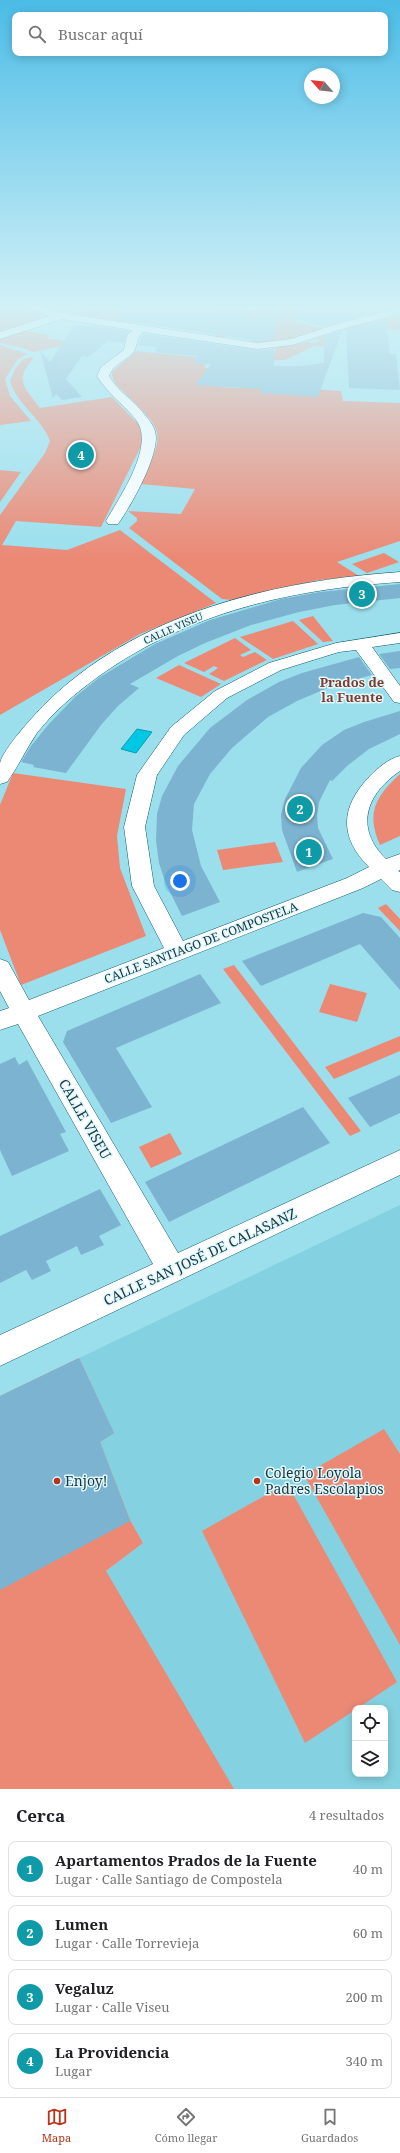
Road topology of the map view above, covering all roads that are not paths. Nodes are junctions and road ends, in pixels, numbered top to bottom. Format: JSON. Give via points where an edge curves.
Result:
{"nodes":[{"id":1,"x":115,"y":391,"type":"edge"},
{"id":2,"x":113,"y":521,"type":"dead end"},
{"id":3,"x":400,"y":577,"type":"edge"},
{"id":4,"x":400,"y":638,"type":"edge"},
{"id":5,"x":360,"y":642,"type":"junction"},
{"id":6,"x":400,"y":698,"type":"edge"},
{"id":7,"x":400,"y":762,"type":"edge"},
{"id":8,"x":0,"y":778,"type":"edge"},
{"id":9,"x":392,"y":865,"type":"edge"},
{"id":10,"x":400,"y":885,"type":"edge"},
{"id":11,"x":177,"y":952,"type":"junction"},
{"id":12,"x":0,"y":968,"type":"edge"},
{"id":13,"x":12,"y":1017,"type":"edge"},
{"id":14,"x":400,"y":1162,"type":"edge"},
{"id":15,"x":172,"y":1270,"type":"junction"},
{"id":16,"x":0,"y":1351,"type":"edge"}],
"edges":[{"from":1,"to":2,"type":"street","via":[[145,423],[150,437],[143,462]]},
{"from":3,"to":8,"type":"street","name":"CALLE VISEU","via":[[315,586],[254,598],[204,614],[140,642],[87,675],[48,710],[15,751]]},
{"from":4,"to":5,"type":"street"},
{"from":5,"to":6,"type":"street"},
{"from":5,"to":11,"type":"street","via":[[288,661],[232,687],[181,725],[153,762],[137,799],[133,834],[135,852],[151,908]]},
{"from":7,"to":9,"type":"street","via":[[372,783],[357,812],[357,828],[362,845]]},
{"from":9,"to":10,"type":"street"},
{"from":9,"to":11,"type":"street","name":"CALLE SANTIAGO DE COMPOSTELA","via":[[355,883]]},
{"from":11,"to":13,"type":"street","name":"CALLE SANTIAGO DE COMPOSTELA"},
{"from":12,"to":13,"type":"street","name":"CALLE VISEU"},
{"from":13,"to":15,"type":"street","name":"CALLE VISEU"},
{"from":14,"to":15,"type":"street","name":"CALLE SAN JOSÉ DE CALASANZ"},
{"from":15,"to":16,"type":"street","name":"CALLE SAN JOSÉ DE CALASANZ"}]}
